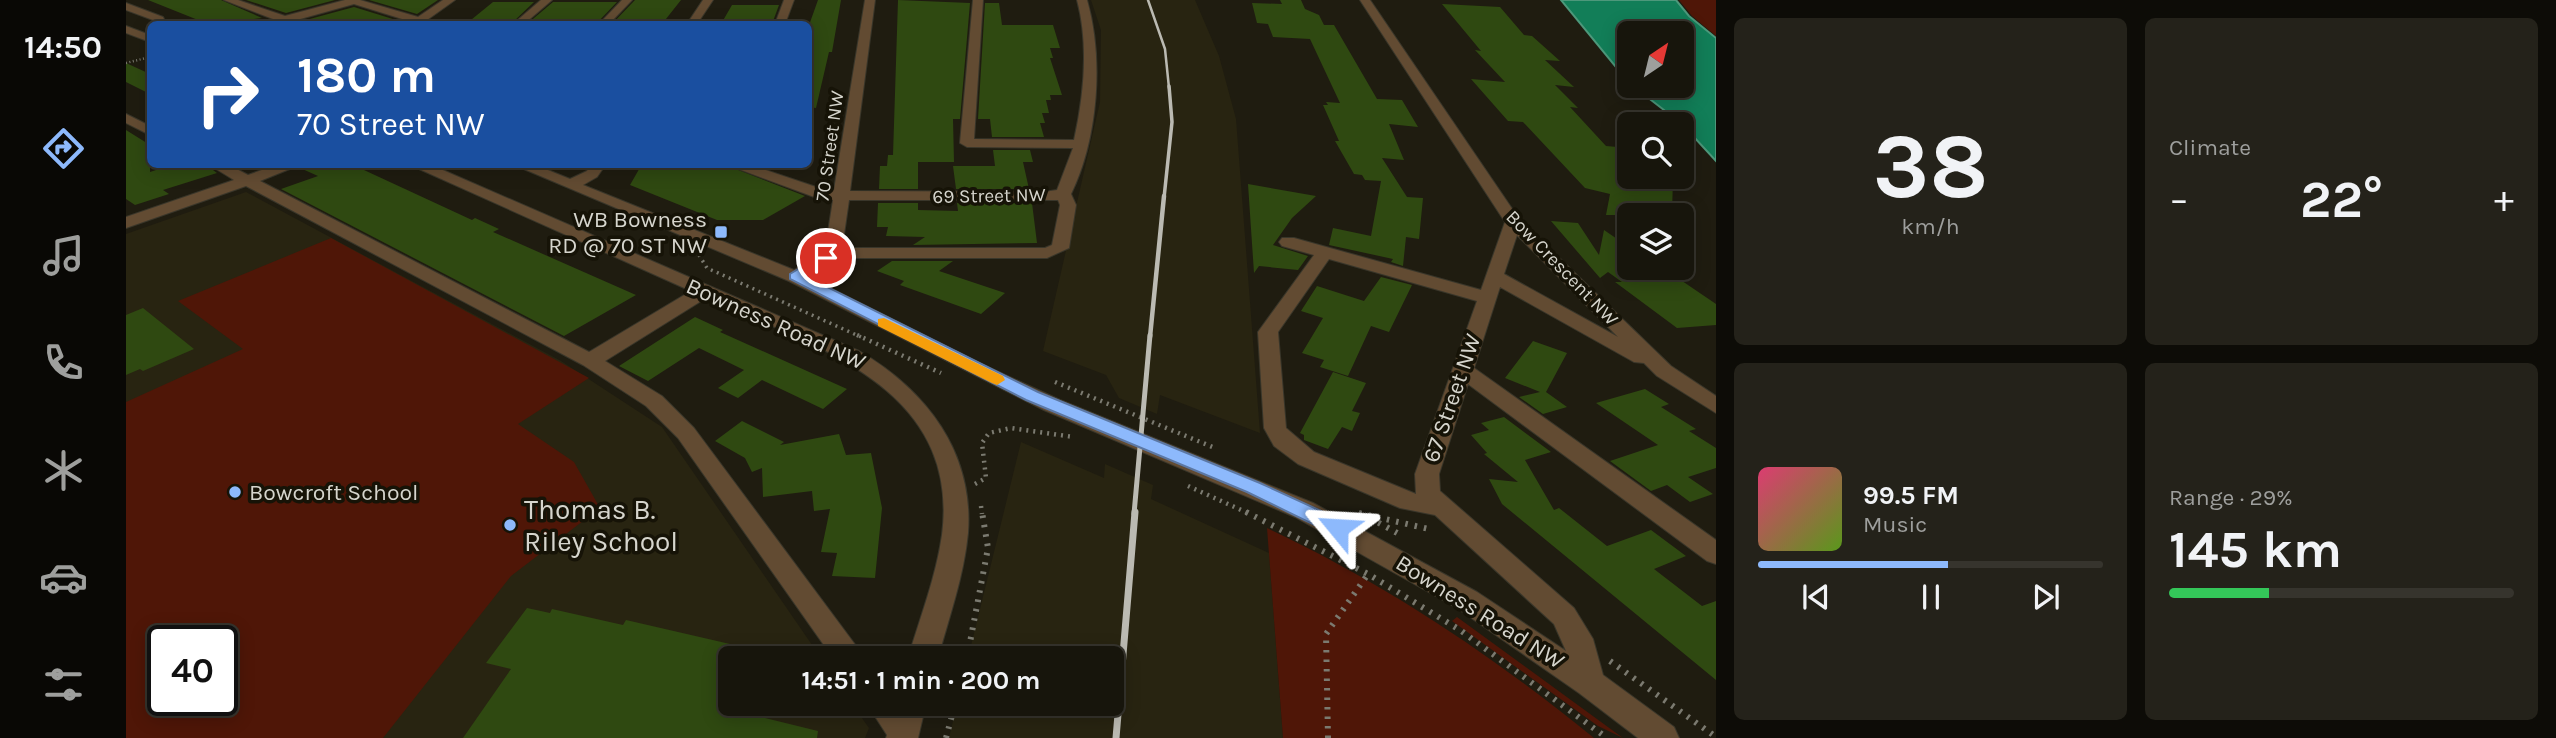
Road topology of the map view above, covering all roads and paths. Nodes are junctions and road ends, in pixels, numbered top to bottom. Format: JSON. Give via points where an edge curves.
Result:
{"nodes":[{"id":1,"x":229,"y":0,"type":"edge"},
{"id":2,"x":352,"y":0,"type":"edge"},
{"id":3,"x":450,"y":0,"type":"edge"},
{"id":4,"x":547,"y":0,"type":"edge"},
{"id":5,"x":627,"y":0,"type":"edge"},
{"id":6,"x":708,"y":0,"type":"edge"},
{"id":7,"x":789,"y":0,"type":"edge"},
{"id":8,"x":870,"y":0,"type":"edge"},
{"id":9,"x":978,"y":0,"type":"edge"},
{"id":10,"x":1082,"y":0,"type":"edge"},
{"id":11,"x":1365,"y":0,"type":"edge"},
{"id":12,"x":126,"y":6,"type":"edge"},
{"id":13,"x":126,"y":16,"type":"edge"},
{"id":14,"x":284,"y":20,"type":"junction"},
{"id":15,"x":159,"y":21,"type":"edge"},
{"id":16,"x":279,"y":21,"type":"edge"},
{"id":17,"x":288,"y":21,"type":"edge"},
{"id":18,"x":418,"y":21,"type":"edge"},
{"id":19,"x":426,"y":21,"type":"edge"},
{"id":20,"x":522,"y":21,"type":"edge"},
{"id":21,"x":607,"y":21,"type":"edge"},
{"id":22,"x":694,"y":21,"type":"edge"},
{"id":23,"x":780,"y":21,"type":"edge"},
{"id":24,"x":147,"y":23,"type":"edge"},
{"id":25,"x":126,"y":29,"type":"edge"},
{"id":26,"x":147,"y":38,"type":"edge"},
{"id":27,"x":147,"y":58,"type":"edge"},
{"id":28,"x":126,"y":63,"type":"edge"},
{"id":29,"x":126,"y":118,"type":"edge"},
{"id":30,"x":147,"y":129,"type":"edge"},
{"id":31,"x":1079,"y":144,"type":"junction"},
{"id":32,"x":222,"y":168,"type":"edge"},
{"id":33,"x":283,"y":168,"type":"edge"},
{"id":34,"x":424,"y":168,"type":"edge"},
{"id":35,"x":529,"y":168,"type":"edge"},
{"id":36,"x":596,"y":168,"type":"edge"},
{"id":37,"x":743,"y":168,"type":"edge"},
{"id":38,"x":245,"y":181,"type":"junction"},
{"id":39,"x":570,"y":185,"type":"junction"},
{"id":40,"x":1063,"y":194,"type":"junction"},
{"id":41,"x":843,"y":196,"type":"junction"},
{"id":42,"x":1513,"y":222,"type":"junction"},
{"id":43,"x":126,"y":223,"type":"edge"},
{"id":44,"x":692,"y":235,"type":"junction"},
{"id":45,"x":1288,"y":242,"type":"dead end"},
{"id":46,"x":833,"y":253,"type":"junction"},
{"id":47,"x":1324,"y":253,"type":"junction"},
{"id":48,"x":794,"y":276,"type":"junction"},
{"id":49,"x":1489,"y":287,"type":"junction"},
{"id":50,"x":704,"y":291,"type":"junction"},
{"id":51,"x":590,"y":361,"type":"junction"},
{"id":52,"x":1464,"y":371,"type":"junction"},
{"id":53,"x":1664,"y":371,"type":"junction"},
{"id":54,"x":947,"y":376,"type":"dead end"},
{"id":55,"x":1716,"y":406,"type":"edge"},
{"id":56,"x":1058,"y":427,"type":"dead end"},
{"id":57,"x":1181,"y":483,"type":"dead end"},
{"id":58,"x":966,"y":485,"type":"junction"},
{"id":59,"x":1442,"y":507,"type":"junction"},
{"id":60,"x":1359,"y":513,"type":"dead end"},
{"id":61,"x":1481,"y":541,"type":"junction"},
{"id":62,"x":1716,"y":554,"type":"edge"},
{"id":63,"x":1368,"y":574,"type":"junction"},
{"id":64,"x":1578,"y":639,"type":"junction"},
{"id":65,"x":841,"y":646,"type":"edge"},
{"id":66,"x":926,"y":646,"type":"edge"},
{"id":67,"x":969,"y":646,"type":"edge"},
{"id":68,"x":1590,"y":683,"type":"junction"},
{"id":69,"x":952,"y":716,"type":"edge"},
{"id":70,"x":1716,"y":737,"type":"edge"},
{"id":71,"x":946,"y":738,"type":"edge"},
{"id":72,"x":1328,"y":738,"type":"edge"},
{"id":73,"x":1606,"y":738,"type":"edge"},
{"id":74,"x":1663,"y":738,"type":"edge"}],
"edges":[{"from":1,"to":14,"type":"street"},
{"from":2,"to":14,"type":"street"},
{"from":2,"to":18,"type":"street"},
{"from":3,"to":19,"type":"street"},
{"from":4,"to":20,"type":"street"},
{"from":5,"to":21,"type":"street"},
{"from":6,"to":22,"type":"street"},
{"from":7,"to":23,"type":"street"},
{"from":8,"to":41,"type":"street","name":"70 Street NW"},
{"from":9,"to":31,"type":"street","via":[[967,143]]},
{"from":10,"to":31,"type":"street","name":"69 Street NW","via":[[1090,48],[1088,101]]},
{"from":11,"to":42,"type":"street","name":"Bow Crescent NW"},
{"from":12,"to":15,"type":"street"},
{"from":13,"to":24,"type":"street"},
{"from":14,"to":16,"type":"street"},
{"from":14,"to":17,"type":"street"},
{"from":25,"to":26,"type":"street"},
{"from":27,"to":28,"type":"path"},
{"from":29,"to":30,"type":"street"},
{"from":31,"to":40,"type":"street","name":"69 Street NW"},
{"from":32,"to":38,"type":"street"},
{"from":33,"to":38,"type":"street"},
{"from":34,"to":50,"type":"street","name":"Bowness Road NW"},
{"from":35,"to":39,"type":"street","name":"Bowness Road NW"},
{"from":36,"to":39,"type":"street"},
{"from":37,"to":41,"type":"street","name":"69 Street NW","via":[[818,194]]},
{"from":38,"to":43,"type":"street"},
{"from":38,"to":51,"type":"street"},
{"from":39,"to":44,"type":"street","name":"Bowness Road NW"},
{"from":40,"to":41,"type":"street","name":"69 Street NW"},
{"from":40,"to":46,"type":"street","via":[[1068,205],[1060,248],[1047,253]]},
{"from":41,"to":46,"type":"street","name":"70 Street NW"},
{"from":42,"to":49,"type":"street","name":"67 Street NW"},
{"from":42,"to":53,"type":"street","name":"Bow Crescent NW"},
{"from":44,"to":48,"type":"street","name":"Bowness Road NW"},
{"from":44,"to":54,"type":"path","via":[[707,268]]},
{"from":45,"to":47,"type":"street"},
{"from":46,"to":48,"type":"street"},
{"from":47,"to":49,"type":"street"},
{"from":47,"to":59,"type":"street","via":[[1268,332],[1275,428],[1282,440],[1306,458],[1409,502]]},
{"from":48,"to":68,"type":"street","name":"Bowness Road NW","via":[[972,368],[1254,487],[1355,536],[1467,600]]},
{"from":49,"to":52,"type":"street","name":"67 Street NW"},
{"from":49,"to":53,"type":"street"},
{"from":50,"to":51,"type":"street"},
{"from":50,"to":58,"type":"street","name":"Bowness Road NW","via":[[870,365],[903,389]]},
{"from":51,"to":65,"type":"street","via":[[654,401],[686,433]]},
{"from":52,"to":59,"type":"street","name":"67 Street NW","via":[[1427,474],[1429,494]]},
{"from":52,"to":62,"type":"street"},
{"from":53,"to":55,"type":"street","name":"Bow Crescent NW"},
{"from":56,"to":58,"type":"path","via":[[1082,438],[992,430],[983,439],[986,478]]},
{"from":57,"to":63,"type":"path","via":[[1296,535]]},
{"from":58,"to":66,"type":"street"},
{"from":58,"to":67,"type":"path","via":[[988,548]]},
{"from":59,"to":61,"type":"street","name":"67 Street NW"},
{"from":60,"to":61,"type":"path"},
{"from":61,"to":64,"type":"street","name":"67 Street NW","via":[[1564,615]]},
{"from":63,"to":72,"type":"path","via":[[1326,634]]},
{"from":63,"to":73,"type":"path","via":[[1460,630]]},
{"from":64,"to":68,"type":"street","name":"67 Street NW"},
{"from":64,"to":70,"type":"path"},
{"from":68,"to":74,"type":"street","name":"Bowness Road NW"},
{"from":69,"to":71,"type":"path"}]}
